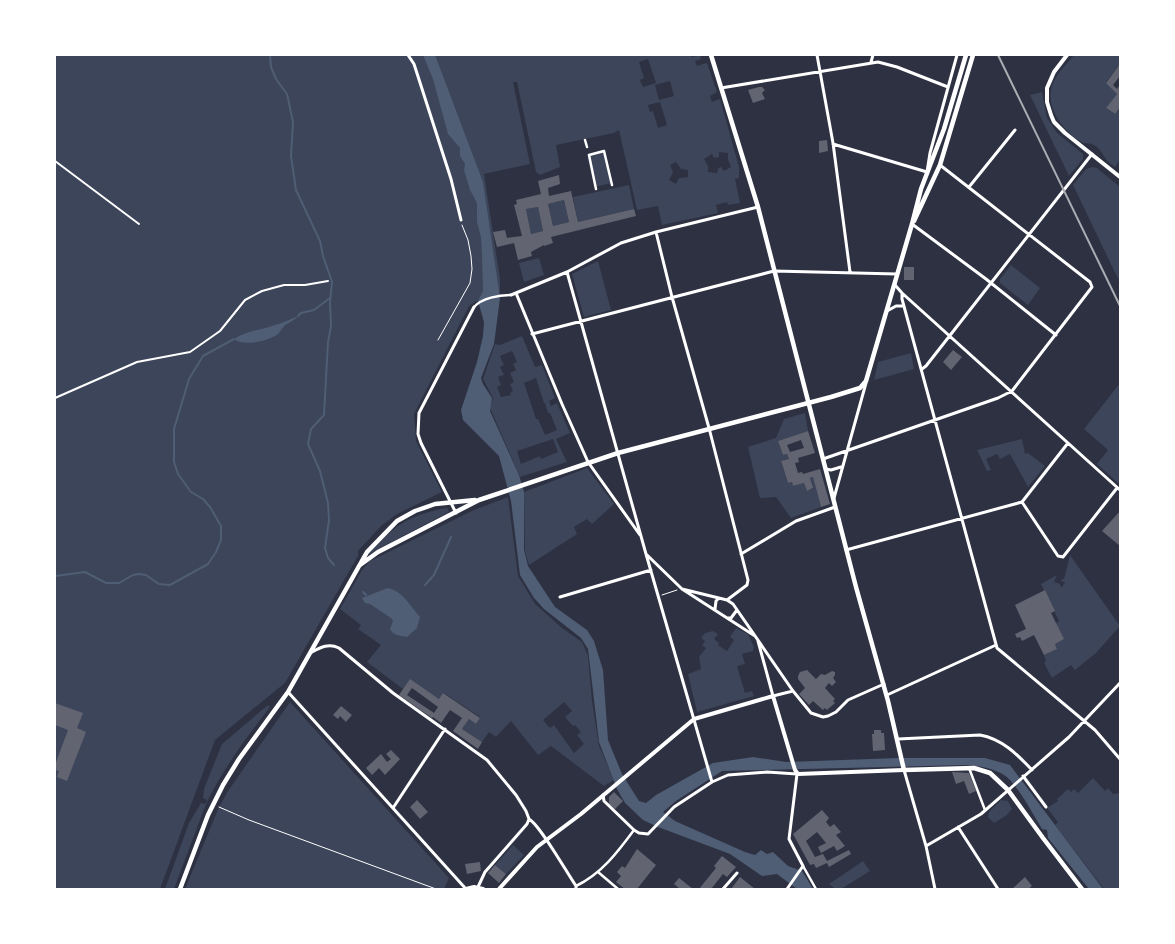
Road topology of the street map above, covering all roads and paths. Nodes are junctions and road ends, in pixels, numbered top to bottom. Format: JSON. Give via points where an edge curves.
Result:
{"nodes":[{"id":1,"x":408,"y":55,"type":"edge"},
{"id":2,"x":711,"y":55,"type":"edge"},
{"id":3,"x":817,"y":55,"type":"edge"},
{"id":4,"x":873,"y":55,"type":"edge"},
{"id":5,"x":957,"y":55,"type":"edge"},
{"id":6,"x":966,"y":55,"type":"edge"},
{"id":7,"x":973,"y":55,"type":"edge"},
{"id":8,"x":1067,"y":55,"type":"edge"},
{"id":9,"x":871,"y":62,"type":"junction"},
{"id":10,"x":820,"y":72,"type":"junction"},
{"id":11,"x":948,"y":87,"type":"junction"},
{"id":12,"x":721,"y":88,"type":"junction"},
{"id":13,"x":1015,"y":130,"type":"dead end"},
{"id":14,"x":585,"y":140,"type":"dead end"},
{"id":15,"x":833,"y":143,"type":"junction"},
{"id":16,"x":587,"y":147,"type":"dead end"},
{"id":17,"x":1092,"y":154,"type":"junction"},
{"id":18,"x":55,"y":161,"type":"edge"},
{"id":19,"x":940,"y":165,"type":"junction"},
{"id":20,"x":927,"y":172,"type":"junction"},
{"id":21,"x":1120,"y":177,"type":"edge"},
{"id":22,"x":612,"y":186,"type":"dead end"},
{"id":23,"x":969,"y":187,"type":"junction"},
{"id":24,"x":596,"y":189,"type":"dead end"},
{"id":25,"x":758,"y":207,"type":"junction"},
{"id":26,"x":461,"y":220,"type":"joint"},
{"id":27,"x":138,"y":224,"type":"dead end"},
{"id":28,"x":912,"y":224,"type":"junction"},
{"id":29,"x":656,"y":232,"type":"junction"},
{"id":30,"x":1029,"y":234,"type":"junction"},
{"id":31,"x":774,"y":270,"type":"junction"},
{"id":32,"x":567,"y":272,"type":"junction"},
{"id":33,"x":850,"y":272,"type":"junction"},
{"id":34,"x":898,"y":274,"type":"junction"},
{"id":35,"x":328,"y":281,"type":"dead end"},
{"id":36,"x":991,"y":283,"type":"junction"},
{"id":37,"x":894,"y":284,"type":"junction"},
{"id":38,"x":516,"y":293,"type":"junction"},
{"id":39,"x":902,"y":293,"type":"junction"},
{"id":40,"x":511,"y":295,"type":"joint"},
{"id":41,"x":672,"y":298,"type":"junction"},
{"id":42,"x":904,"y":306,"type":"junction"},
{"id":43,"x":474,"y":307,"type":"joint"},
{"id":44,"x":886,"y":312,"type":"junction"},
{"id":45,"x":580,"y":322,"type":"junction"},
{"id":46,"x":532,"y":334,"type":"junction"},
{"id":47,"x":1056,"y":334,"type":"junction"},
{"id":48,"x":950,"y":335,"type":"junction"},
{"id":49,"x":438,"y":340,"type":"dead end"},
{"id":50,"x":922,"y":369,"type":"junction"},
{"id":51,"x":866,"y":381,"type":"junction"},
{"id":52,"x":1012,"y":391,"type":"junction"},
{"id":53,"x":55,"y":398,"type":"edge"},
{"id":54,"x":808,"y":402,"type":"junction"},
{"id":55,"x":934,"y":420,"type":"junction"},
{"id":56,"x":710,"y":428,"type":"junction"},
{"id":57,"x":1068,"y":443,"type":"junction"},
{"id":58,"x":846,"y":451,"type":"junction"},
{"id":59,"x":618,"y":453,"type":"junction"},
{"id":60,"x":823,"y":459,"type":"junction"},
{"id":61,"x":588,"y":462,"type":"junction"},
{"id":62,"x":841,"y":466,"type":"junction"},
{"id":63,"x":825,"y":468,"type":"junction"},
{"id":64,"x":1119,"y":489,"type":"edge"},
{"id":65,"x":479,"y":500,"type":"junction"},
{"id":66,"x":833,"y":501,"type":"junction"},
{"id":67,"x":450,"y":502,"type":"junction"},
{"id":68,"x":1022,"y":502,"type":"junction"},
{"id":69,"x":835,"y":507,"type":"junction"},
{"id":70,"x":456,"y":512,"type":"junction"},
{"id":71,"x":962,"y":519,"type":"junction"},
{"id":72,"x":642,"y":538,"type":"junction"},
{"id":73,"x":846,"y":550,"type":"junction"},
{"id":74,"x":646,"y":554,"type":"junction"},
{"id":75,"x":741,"y":554,"type":"junction"},
{"id":76,"x":360,"y":565,"type":"junction"},
{"id":77,"x":651,"y":570,"type":"junction"},
{"id":78,"x":682,"y":589,"type":"junction"},
{"id":79,"x":658,"y":596,"type":"junction"},
{"id":80,"x":560,"y":597,"type":"dead end"},
{"id":81,"x":719,"y":598,"type":"junction"},
{"id":82,"x":726,"y":600,"type":"junction"},
{"id":83,"x":715,"y":610,"type":"junction"},
{"id":84,"x":737,"y":610,"type":"junction"},
{"id":85,"x":728,"y":618,"type":"junction"},
{"id":86,"x":756,"y":638,"type":"junction"},
{"id":87,"x":996,"y":645,"type":"junction"},
{"id":88,"x":311,"y":652,"type":"junction"},
{"id":89,"x":1120,"y":683,"type":"edge"},
{"id":90,"x":884,"y":684,"type":"junction"},
{"id":91,"x":793,"y":691,"type":"junction"},
{"id":92,"x":288,"y":692,"type":"junction"},
{"id":93,"x":887,"y":695,"type":"junction"},
{"id":94,"x":774,"y":696,"type":"junction"},
{"id":95,"x":694,"y":720,"type":"junction"},
{"id":96,"x":1085,"y":721,"type":"junction"},
{"id":97,"x":445,"y":730,"type":"junction"},
{"id":98,"x":898,"y":739,"type":"junction"},
{"id":99,"x":1120,"y":758,"type":"edge"},
{"id":100,"x":904,"y":768,"type":"junction"},
{"id":101,"x":969,"y":768,"type":"junction"},
{"id":102,"x":1032,"y":770,"type":"junction"},
{"id":103,"x":796,"y":772,"type":"junction"},
{"id":104,"x":1022,"y":777,"type":"junction"},
{"id":105,"x":711,"y":781,"type":"junction"},
{"id":106,"x":1008,"y":790,"type":"junction"},
{"id":107,"x":603,"y":795,"type":"junction"},
{"id":108,"x":1046,"y":807,"type":"dead end"},
{"id":109,"x":219,"y":808,"type":"dead end"},
{"id":110,"x":393,"y":808,"type":"junction"},
{"id":111,"x":985,"y":810,"type":"junction"},
{"id":112,"x":528,"y":819,"type":"junction"},
{"id":113,"x":958,"y":827,"type":"junction"},
{"id":114,"x":634,"y":830,"type":"junction"},
{"id":115,"x":547,"y":841,"type":"junction"},
{"id":116,"x":926,"y":846,"type":"junction"},
{"id":117,"x":802,"y":868,"type":"junction"},
{"id":118,"x":598,"y":872,"type":"junction"},
{"id":119,"x":737,"y":872,"type":"dead end"},
{"id":120,"x":576,"y":887,"type":"edge"},
{"id":121,"x":480,"y":888,"type":"edge"},
{"id":122,"x":180,"y":889,"type":"edge"},
{"id":123,"x":436,"y":889,"type":"edge"},
{"id":124,"x":466,"y":889,"type":"edge"},
{"id":125,"x":499,"y":889,"type":"edge"},
{"id":126,"x":618,"y":889,"type":"edge"},
{"id":127,"x":722,"y":889,"type":"edge"},
{"id":128,"x":787,"y":889,"type":"edge"},
{"id":129,"x":816,"y":889,"type":"edge"},
{"id":130,"x":935,"y":889,"type":"edge"},
{"id":131,"x":998,"y":889,"type":"edge"},
{"id":132,"x":1082,"y":889,"type":"edge"}],
"edges":[{"from":1,"to":26,"type":"street","via":[[414,64],[451,178]]},
{"from":2,"to":12,"type":"main road"},
{"from":3,"to":10,"type":"street"},
{"from":4,"to":9,"type":"street"},
{"from":5,"to":11,"type":"street"},
{"from":6,"to":20,"type":"main road","via":[[944,129]]},
{"from":7,"to":19,"type":"main road"},
{"from":8,"to":17,"type":"street","via":[[1050,79],[1047,102],[1057,125]]},
{"from":9,"to":10,"type":"street"},
{"from":9,"to":11,"type":"street","via":[[886,63]]},
{"from":10,"to":12,"type":"street"},
{"from":10,"to":15,"type":"street"},
{"from":11,"to":20,"type":"street"},
{"from":12,"to":25,"type":"main road"},
{"from":13,"to":23,"type":"street"},
{"from":14,"to":16,"type":"street"},
{"from":15,"to":20,"type":"street"},
{"from":15,"to":33,"type":"street"},
{"from":17,"to":21,"type":"street"},
{"from":17,"to":30,"type":"street"},
{"from":18,"to":27,"type":"lane"},
{"from":19,"to":23,"type":"street"},
{"from":19,"to":28,"type":"main road"},
{"from":20,"to":28,"type":"main road"},
{"from":22,"to":24,"type":"street","via":[[604,151],[588,154]]},
{"from":23,"to":30,"type":"street"},
{"from":25,"to":29,"type":"street"},
{"from":25,"to":31,"type":"main road"},
{"from":26,"to":49,"type":"path","via":[[471,256],[470,283]]},
{"from":28,"to":34,"type":"main road"},
{"from":28,"to":36,"type":"street"},
{"from":29,"to":32,"type":"street","via":[[621,243]]},
{"from":29,"to":41,"type":"street"},
{"from":30,"to":36,"type":"street"},
{"from":30,"to":47,"type":"street","via":[[1092,285]]},
{"from":31,"to":33,"type":"street"},
{"from":31,"to":41,"type":"street"},
{"from":31,"to":54,"type":"main road"},
{"from":32,"to":38,"type":"street"},
{"from":32,"to":45,"type":"street"},
{"from":33,"to":34,"type":"street"},
{"from":34,"to":37,"type":"main road"},
{"from":35,"to":53,"type":"lane","via":[[284,285],[262,291],[245,300],[220,331],[190,352],[137,362]]},
{"from":36,"to":47,"type":"street"},
{"from":36,"to":48,"type":"street"},
{"from":37,"to":39,"type":"street"},
{"from":37,"to":44,"type":"main road"},
{"from":38,"to":40,"type":"street"},
{"from":38,"to":46,"type":"street"},
{"from":39,"to":42,"type":"street"},
{"from":39,"to":48,"type":"street"},
{"from":40,"to":43,"type":"street","via":[[499,296]]},
{"from":41,"to":45,"type":"street"},
{"from":41,"to":56,"type":"street"},
{"from":42,"to":44,"type":"street","via":[[896,306]]},
{"from":42,"to":50,"type":"street"},
{"from":43,"to":67,"type":"street","via":[[418,413],[421,443]]},
{"from":44,"to":51,"type":"main road"},
{"from":45,"to":46,"type":"street"},
{"from":45,"to":59,"type":"street"},
{"from":46,"to":61,"type":"street"},
{"from":47,"to":52,"type":"street"},
{"from":48,"to":50,"type":"street"},
{"from":48,"to":52,"type":"street"},
{"from":50,"to":55,"type":"street"},
{"from":51,"to":54,"type":"main road","via":[[858,389]]},
{"from":51,"to":58,"type":"street"},
{"from":52,"to":55,"type":"street"},
{"from":52,"to":57,"type":"street"},
{"from":54,"to":56,"type":"main road"},
{"from":54,"to":60,"type":"main road"},
{"from":55,"to":58,"type":"street"},
{"from":55,"to":71,"type":"street"},
{"from":56,"to":59,"type":"main road"},
{"from":56,"to":75,"type":"street"},
{"from":57,"to":64,"type":"street"},
{"from":57,"to":68,"type":"street"},
{"from":58,"to":60,"type":"street"},
{"from":58,"to":62,"type":"street"},
{"from":59,"to":61,"type":"main road"},
{"from":59,"to":72,"type":"street"},
{"from":60,"to":63,"type":"main road"},
{"from":61,"to":65,"type":"main road"},
{"from":61,"to":72,"type":"street"},
{"from":62,"to":63,"type":"street","via":[[836,470]]},
{"from":62,"to":66,"type":"street"},
{"from":63,"to":66,"type":"main road"},
{"from":64,"to":68,"type":"street","via":[[1063,557],[1058,556]]},
{"from":65,"to":67,"type":"main road"},
{"from":65,"to":70,"type":"main road"},
{"from":66,"to":69,"type":"main road"},
{"from":67,"to":70,"type":"street"},
{"from":67,"to":76,"type":"main road","via":[[415,511],[397,521],[367,552]]},
{"from":68,"to":71,"type":"street"},
{"from":69,"to":73,"type":"main road"},
{"from":69,"to":75,"type":"street","via":[[796,521]]},
{"from":70,"to":76,"type":"main road","via":[[378,552]]},
{"from":71,"to":73,"type":"street"},
{"from":71,"to":87,"type":"street"},
{"from":72,"to":74,"type":"street"},
{"from":73,"to":90,"type":"main road"},
{"from":74,"to":77,"type":"street"},
{"from":74,"to":78,"type":"street"},
{"from":75,"to":82,"type":"street","via":[[748,582]]},
{"from":76,"to":88,"type":"main road"},
{"from":77,"to":79,"type":"street"},
{"from":77,"to":80,"type":"street"},
{"from":78,"to":79,"type":"path"},
{"from":78,"to":81,"type":"street"},
{"from":78,"to":83,"type":"street"},
{"from":79,"to":95,"type":"street"},
{"from":81,"to":82,"type":"street"},
{"from":81,"to":83,"type":"street"},
{"from":82,"to":84,"type":"street"},
{"from":83,"to":85,"type":"street"},
{"from":84,"to":85,"type":"street"},
{"from":84,"to":86,"type":"street"},
{"from":85,"to":86,"type":"street"},
{"from":86,"to":91,"type":"street"},
{"from":86,"to":94,"type":"street"},
{"from":87,"to":93,"type":"street"},
{"from":87,"to":96,"type":"street"},
{"from":88,"to":92,"type":"main road"},
{"from":88,"to":97,"type":"street","via":[[325,646],[339,648],[393,693]]},
{"from":89,"to":96,"type":"street"},
{"from":90,"to":91,"type":"street","via":[[848,700],[836,712],[823,717],[811,713]]},
{"from":90,"to":93,"type":"main road"},
{"from":91,"to":94,"type":"street"},
{"from":92,"to":110,"type":"street"},
{"from":92,"to":122,"type":"main road","via":[[220,791]]},
{"from":93,"to":98,"type":"main road"},
{"from":94,"to":95,"type":"street"},
{"from":94,"to":103,"type":"street"},
{"from":95,"to":105,"type":"street"},
{"from":95,"to":107,"type":"street"},
{"from":96,"to":99,"type":"street"},
{"from":96,"to":102,"type":"street"},
{"from":97,"to":110,"type":"street"},
{"from":97,"to":112,"type":"street","via":[[494,768],[516,795]]},
{"from":98,"to":100,"type":"main road"},
{"from":98,"to":102,"type":"street","via":[[980,735],[993,738],[1008,747]]},
{"from":100,"to":101,"type":"main road"},
{"from":100,"to":103,"type":"street","via":[[800,775]]},
{"from":100,"to":116,"type":"street"},
{"from":101,"to":106,"type":"main road","via":[[987,771]]},
{"from":101,"to":111,"type":"street"},
{"from":102,"to":104,"type":"street"},
{"from":103,"to":105,"type":"street","via":[[728,775]]},
{"from":103,"to":117,"type":"street","via":[[789,838]]},
{"from":104,"to":106,"type":"street"},
{"from":104,"to":108,"type":"street"},
{"from":105,"to":114,"type":"street","via":[[666,814],[648,834]]},
{"from":106,"to":111,"type":"street"},
{"from":106,"to":132,"type":"main road"},
{"from":107,"to":114,"type":"street","via":[[604,801]]},
{"from":107,"to":115,"type":"street"},
{"from":109,"to":123,"type":"path"},
{"from":110,"to":124,"type":"street"},
{"from":111,"to":113,"type":"street"},
{"from":112,"to":115,"type":"street"},
{"from":112,"to":121,"type":"street","via":[[485,872]]},
{"from":113,"to":116,"type":"street"},
{"from":113,"to":131,"type":"street"},
{"from":114,"to":118,"type":"street"},
{"from":115,"to":120,"type":"street"},
{"from":115,"to":125,"type":"street","via":[[537,847]]},
{"from":116,"to":130,"type":"street"},
{"from":117,"to":128,"type":"street"},
{"from":117,"to":129,"type":"street"},
{"from":118,"to":120,"type":"street"},
{"from":118,"to":126,"type":"street"},
{"from":119,"to":127,"type":"street"},
{"from":121,"to":124,"type":"street"}]}
